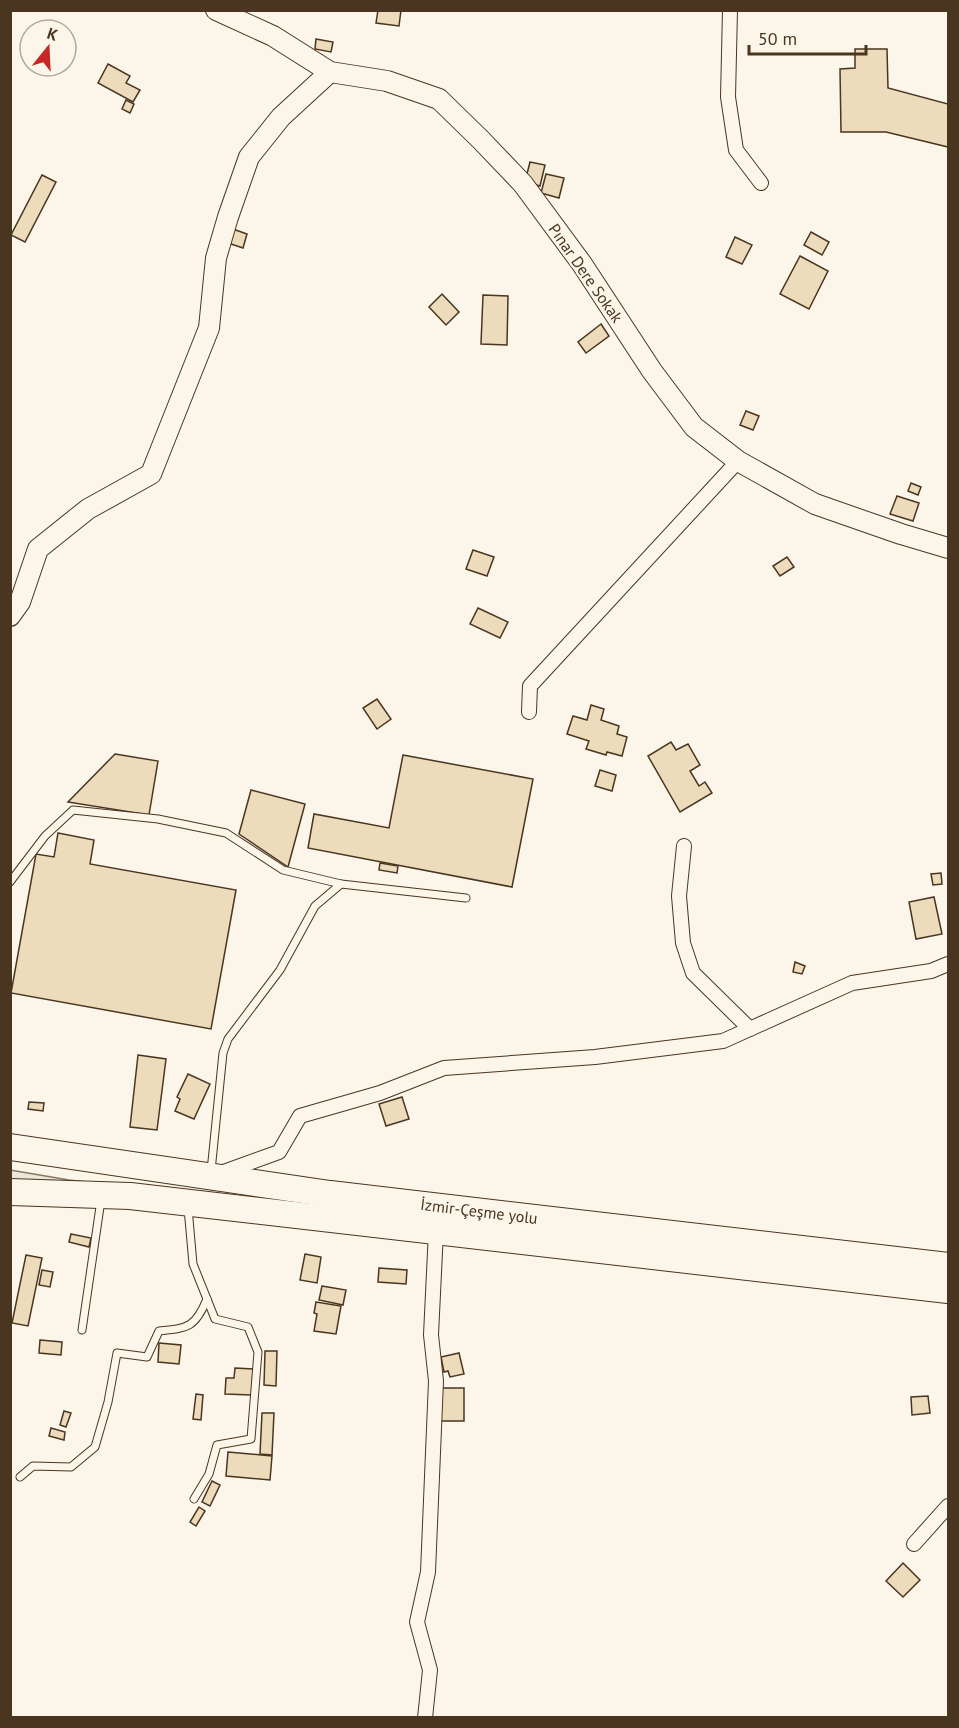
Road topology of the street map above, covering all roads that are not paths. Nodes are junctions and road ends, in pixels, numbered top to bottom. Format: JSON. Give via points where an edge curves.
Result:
{"nodes":[{"id":1,"x":216,"y":10,"type":"edge"},
{"id":2,"x":730,"y":10,"type":"edge"},
{"id":3,"x":330,"y":72,"type":"junction"},
{"id":4,"x":761,"y":183,"type":"dead end"},
{"id":5,"x":738,"y":461,"type":"junction"},
{"id":6,"x":948,"y":548,"type":"edge"},
{"id":7,"x":10,"y":616,"type":"edge"},
{"id":8,"x":529,"y":712,"type":"dead end"},
{"id":9,"x":684,"y":846,"type":"dead end"},
{"id":10,"x":10,"y":882,"type":"edge"},
{"id":11,"x":342,"y":884,"type":"junction"},
{"id":12,"x":466,"y":898,"type":"dead end"},
{"id":13,"x":948,"y":964,"type":"edge"},
{"id":14,"x":750,"y":1029,"type":"junction"},
{"id":15,"x":10,"y":1147,"type":"edge"},
{"id":16,"x":210,"y":1176,"type":"junction"},
{"id":17,"x":10,"y":1192,"type":"edge"},
{"id":18,"x":101,"y":1195,"type":"junction"},
{"id":19,"x":187,"y":1203,"type":"junction"},
{"id":20,"x":436,"y":1231,"type":"junction"},
{"id":21,"x":948,"y":1266,"type":"edge"},
{"id":22,"x":948,"y":1290,"type":"edge"},
{"id":23,"x":207,"y":1299,"type":"junction"},
{"id":24,"x":82,"y":1330,"type":"dead end"},
{"id":25,"x":20,"y":1477,"type":"dead end"},
{"id":26,"x":194,"y":1499,"type":"dead end"},
{"id":27,"x":948,"y":1506,"type":"edge"},
{"id":28,"x":914,"y":1544,"type":"dead end"},
{"id":29,"x":425,"y":1718,"type":"edge"}],
"edges":[{"from":1,"to":3,"type":"street","name":"Pınar Dere Sokak","via":[[273,36]]},
{"from":2,"to":4,"type":"street","via":[[728,97],[736,150]]},
{"from":3,"to":5,"type":"street","name":"Pınar Dere Sokak","via":[[387,81],[439,99],[523,184],[694,427]]},
{"from":3,"to":7,"type":"street","via":[[281,117],[249,157],[216,258],[208,328],[151,474],[88,509],[38,549],[20,602]]},
{"from":5,"to":6,"type":"street","name":"Pınar Dere Sokak","via":[[815,504]]},
{"from":5,"to":8,"type":"street","via":[[530,686]]},
{"from":9,"to":14,"type":"street","via":[[679,896],[683,943],[693,973]]},
{"from":10,"to":11,"type":"lane","via":[[45,836],[73,810],[158,819],[226,833],[282,870]]},
{"from":11,"to":12,"type":"lane"},
{"from":11,"to":16,"type":"lane","via":[[315,906],[280,970],[228,1039],[223,1053]]},
{"from":13,"to":14,"type":"street","via":[[931,971],[852,982]]},
{"from":14,"to":16,"type":"street","via":[[712,1043],[595,1057],[444,1068],[380,1093],[300,1116],[279,1152]]},
{"from":15,"to":16,"type":"highway","name":"İzmir-Çeşme yolu"},
{"from":16,"to":21,"type":"highway","name":"İzmir-Çeşme yolu","via":[[330,1194]]},
{"from":17,"to":18,"type":"highway","name":"İzmir-Çeşme yolu"},
{"from":18,"to":19,"type":"highway","name":"İzmir-Çeşme yolu"},
{"from":18,"to":24,"type":"lane"},
{"from":19,"to":20,"type":"highway","name":"İzmir-Çeşme yolu"},
{"from":19,"to":23,"type":"lane","via":[[193,1264]]},
{"from":20,"to":22,"type":"highway","name":"İzmir-Çeşme yolu"},
{"from":20,"to":29,"type":"street","via":[[431,1335],[436,1381],[428,1572],[417,1622],[429,1670]]},
{"from":23,"to":25,"type":"lane","via":[[200,1316],[186,1328],[159,1331],[147,1358],[117,1353],[95,1447],[71,1467],[33,1466]]},
{"from":23,"to":26,"type":"lane","via":[[215,1319],[248,1328],[258,1352],[251,1439],[217,1444],[209,1474]]},
{"from":27,"to":28,"type":"street"}]}
